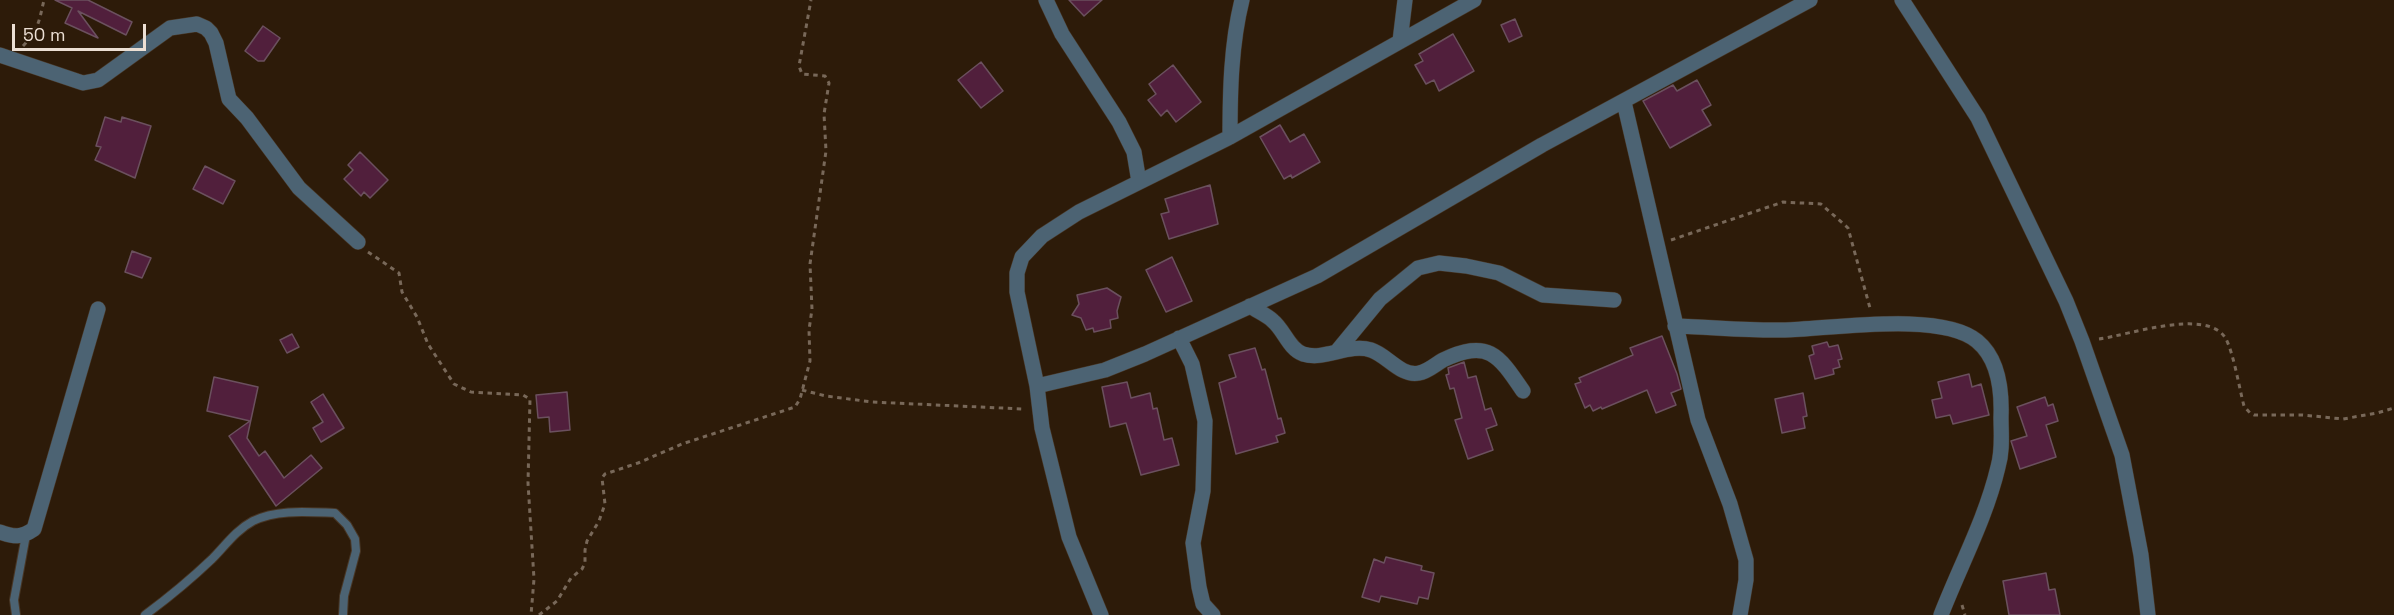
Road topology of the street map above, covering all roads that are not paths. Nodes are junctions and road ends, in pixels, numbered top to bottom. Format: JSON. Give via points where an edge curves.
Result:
{"nodes":[{"id":1,"x":1046,"y":0,"type":"edge"},
{"id":2,"x":1242,"y":0,"type":"edge"},
{"id":3,"x":1405,"y":0,"type":"edge"},
{"id":4,"x":1474,"y":0,"type":"edge"},
{"id":5,"x":1810,"y":0,"type":"edge"},
{"id":6,"x":1902,"y":0,"type":"edge"},
{"id":7,"x":1400,"y":41,"type":"junction"},
{"id":8,"x":5,"y":57,"type":"edge"},
{"id":9,"x":1624,"y":102,"type":"junction"},
{"id":10,"x":1230,"y":137,"type":"junction"},
{"id":11,"x":1138,"y":182,"type":"junction"},
{"id":12,"x":358,"y":242,"type":"road end"},
{"id":13,"x":1614,"y":300,"type":"dead end"},
{"id":14,"x":1250,"y":306,"type":"junction"},
{"id":15,"x":98,"y":309,"type":"dead end"},
{"id":16,"x":1675,"y":326,"type":"junction"},
{"id":17,"x":1179,"y":338,"type":"junction"},
{"id":18,"x":1338,"y":350,"type":"junction"},
{"id":19,"x":1037,"y":386,"type":"junction"},
{"id":20,"x":1523,"y":391,"type":"dead end"},
{"id":21,"x":0,"y":532,"type":"edge"},
{"id":22,"x":26,"y":535,"type":"junction"},
{"id":23,"x":16,"y":615,"type":"edge"},
{"id":24,"x":145,"y":615,"type":"edge"},
{"id":25,"x":343,"y":615,"type":"edge"},
{"id":26,"x":1101,"y":615,"type":"edge"},
{"id":27,"x":1214,"y":615,"type":"edge"},
{"id":28,"x":1740,"y":615,"type":"edge"},
{"id":29,"x":1941,"y":615,"type":"edge"},
{"id":30,"x":2148,"y":615,"type":"edge"}],
"edges":[{"from":1,"to":11,"type":"street","via":[[1062,34],[1124,132],[1134,152]]},
{"from":2,"to":10,"type":"street","via":[[1234,49]]},
{"from":3,"to":7,"type":"street"},
{"from":4,"to":7,"type":"street"},
{"from":5,"to":9,"type":"street"},
{"from":6,"to":30,"type":"street","via":[[1978,118],[2066,301],[2122,455]]},
{"from":7,"to":10,"type":"street"},
{"from":8,"to":12,"type":"street","via":[[82,82],[98,80],[170,28],[197,24],[206,28],[216,44],[229,99],[299,188]]},
{"from":9,"to":14,"type":"street","via":[[1542,145],[1317,276]]},
{"from":9,"to":16,"type":"street"},
{"from":10,"to":11,"type":"street"},
{"from":11,"to":19,"type":"street","via":[[1042,236],[1022,257],[1017,292]]},
{"from":13,"to":18,"type":"street","via":[[1543,295],[1499,273],[1439,263],[1418,268],[1380,299]]},
{"from":14,"to":17,"type":"street"},
{"from":14,"to":18,"type":"street","via":[[1273,321],[1296,351],[1322,355]]},
{"from":15,"to":22,"type":"street","via":[[37,522]]},
{"from":16,"to":28,"type":"street","via":[[1698,420],[1730,504],[1746,560]]},
{"from":16,"to":29,"type":"street","via":[[1784,330],[1874,323],[1918,325],[1960,332],[1976,340],[1999,379],[2002,444],[1989,499]]},
{"from":17,"to":19,"type":"street","via":[[1104,370]]},
{"from":17,"to":27,"type":"street","via":[[1199,386],[1205,421],[1203,491],[1193,543],[1203,603]]},
{"from":18,"to":20,"type":"street","via":[[1371,350],[1404,371],[1419,373],[1462,351],[1482,350],[1497,357]]},
{"from":19,"to":26,"type":"street","via":[[1038,410],[1069,537]]},
{"from":21,"to":22,"type":"street","via":[[14,537]]},
{"from":22,"to":23,"type":"lane","via":[[14,600]]},
{"from":24,"to":25,"type":"lane","via":[[253,521],[282,513],[308,512],[335,513],[355,539]]}]}
